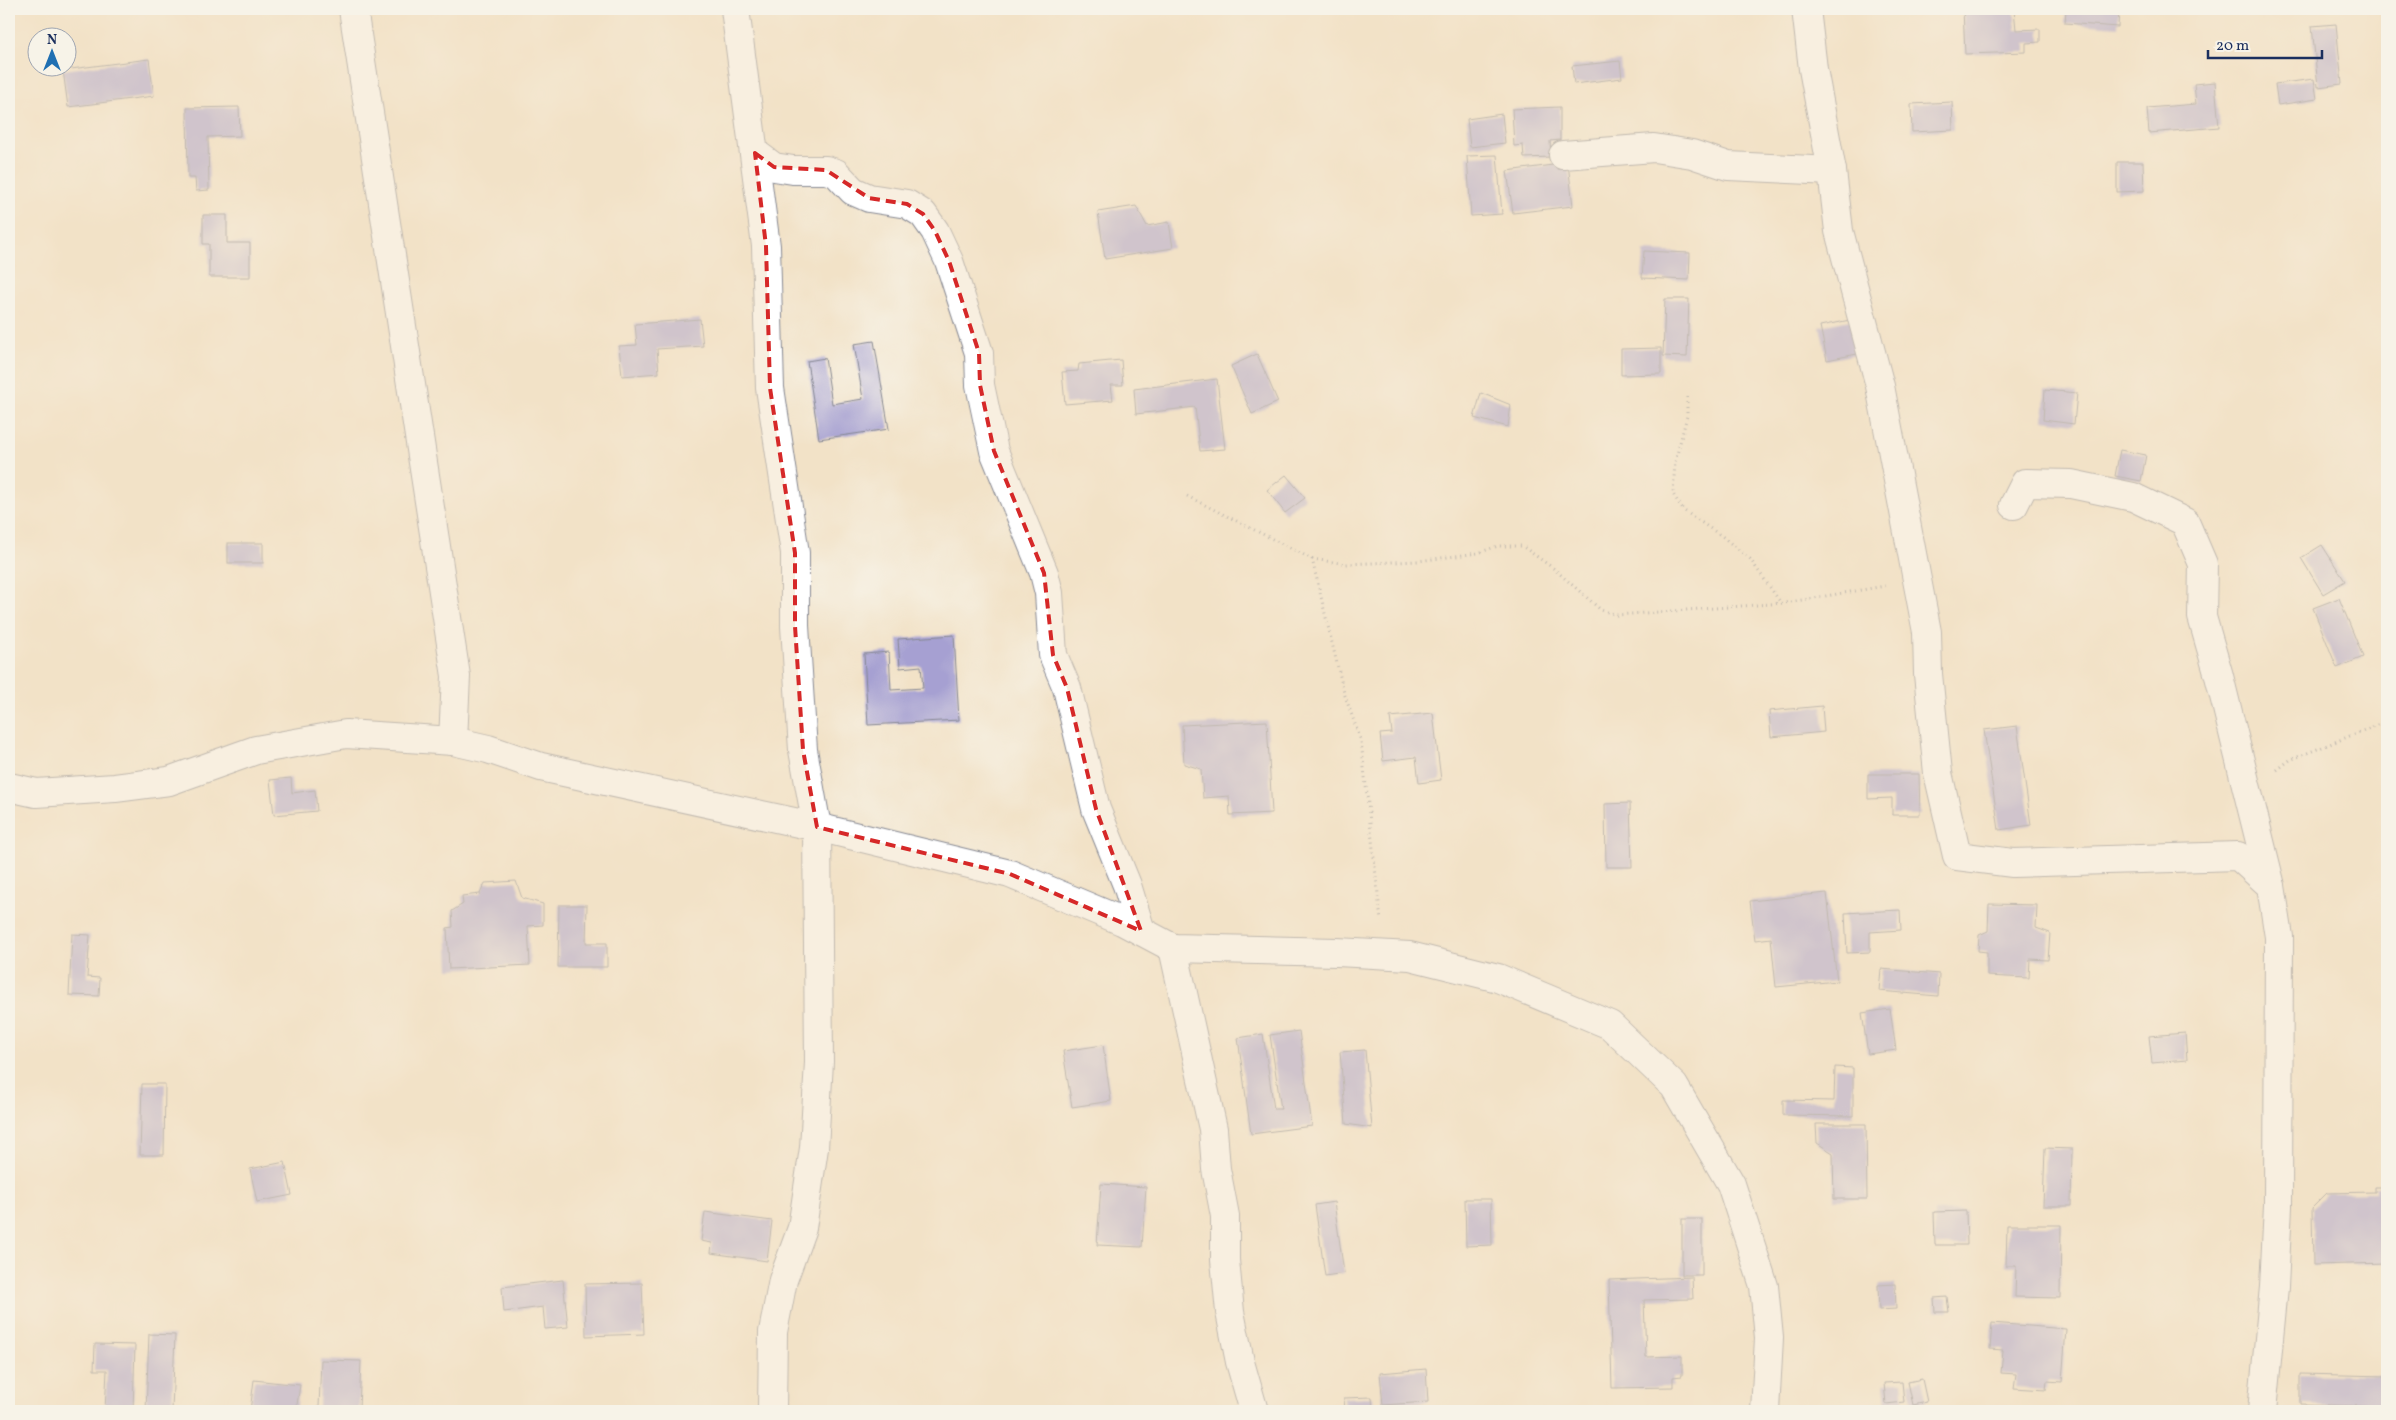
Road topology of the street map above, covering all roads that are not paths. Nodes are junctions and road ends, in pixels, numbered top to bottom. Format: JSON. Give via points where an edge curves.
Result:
{"nodes":[{"id":1,"x":353,"y":9,"type":"edge"},
{"id":2,"x":735,"y":9,"type":"edge"},
{"id":3,"x":1806,"y":9,"type":"edge"},
{"id":4,"x":755,"y":153,"type":"junction"},
{"id":5,"x":1563,"y":155,"type":"dead end"},
{"id":6,"x":1832,"y":171,"type":"junction"},
{"id":7,"x":2014,"y":505,"type":"dead end"},
{"id":8,"x":453,"y":741,"type":"junction"},
{"id":9,"x":9,"y":787,"type":"edge"},
{"id":10,"x":817,"y":827,"type":"junction"},
{"id":11,"x":2271,"y":886,"type":"junction"},
{"id":12,"x":1141,"y":932,"type":"junction"},
{"id":13,"x":1173,"y":948,"type":"junction"},
{"id":14,"x":772,"y":1411,"type":"edge"},
{"id":15,"x":1254,"y":1411,"type":"edge"},
{"id":16,"x":1765,"y":1411,"type":"edge"},
{"id":17,"x":2262,"y":1411,"type":"edge"}],
"edges":[{"from":1,"to":8,"type":"street","via":[[456,676]]},
{"from":2,"to":4,"type":"street"},
{"from":3,"to":6,"type":"street"},
{"from":4,"to":10,"type":"street","via":[[766,246],[770,388],[795,553],[794,626],[803,750]]},
{"from":4,"to":12,"type":"street","via":[[774,167],[826,170],[836,174],[853,191],[869,198],[907,204],[923,214],[935,231],[949,261],[979,353],[980,385],[994,451],[1044,573],[1049,593],[1053,655],[1067,688],[1096,809],[1127,885]]},
{"from":5,"to":6,"type":"street","via":[[1654,148],[1738,167]]},
{"from":6,"to":11,"type":"street","via":[[1839,231],[1880,386],[1917,580],[1926,632],[1938,773],[1958,856],[2013,863],[2238,856]]},
{"from":7,"to":11,"type":"street","via":[[2025,483],[2071,484],[2133,496],[2185,522],[2203,564],[2202,617],[2220,676]]},
{"from":8,"to":9,"type":"street","via":[[346,734],[256,750],[169,781],[36,793]]},
{"from":8,"to":10,"type":"street","via":[[541,767]]},
{"from":10,"to":12,"type":"street","via":[[1010,874]]},
{"from":10,"to":14,"type":"street","via":[[819,1062],[814,1148],[802,1228],[782,1280],[773,1332]]},
{"from":11,"to":17,"type":"street","via":[[2280,937],[2277,1068],[2280,1134],[2274,1287]]},
{"from":12,"to":13,"type":"street"},
{"from":13,"to":15,"type":"street","via":[[1213,1130],[1225,1216],[1230,1312]]},
{"from":13,"to":16,"type":"street","via":[[1410,956],[1498,978],[1610,1025],[1674,1086],[1732,1184],[1764,1286],[1769,1338]]}]}
